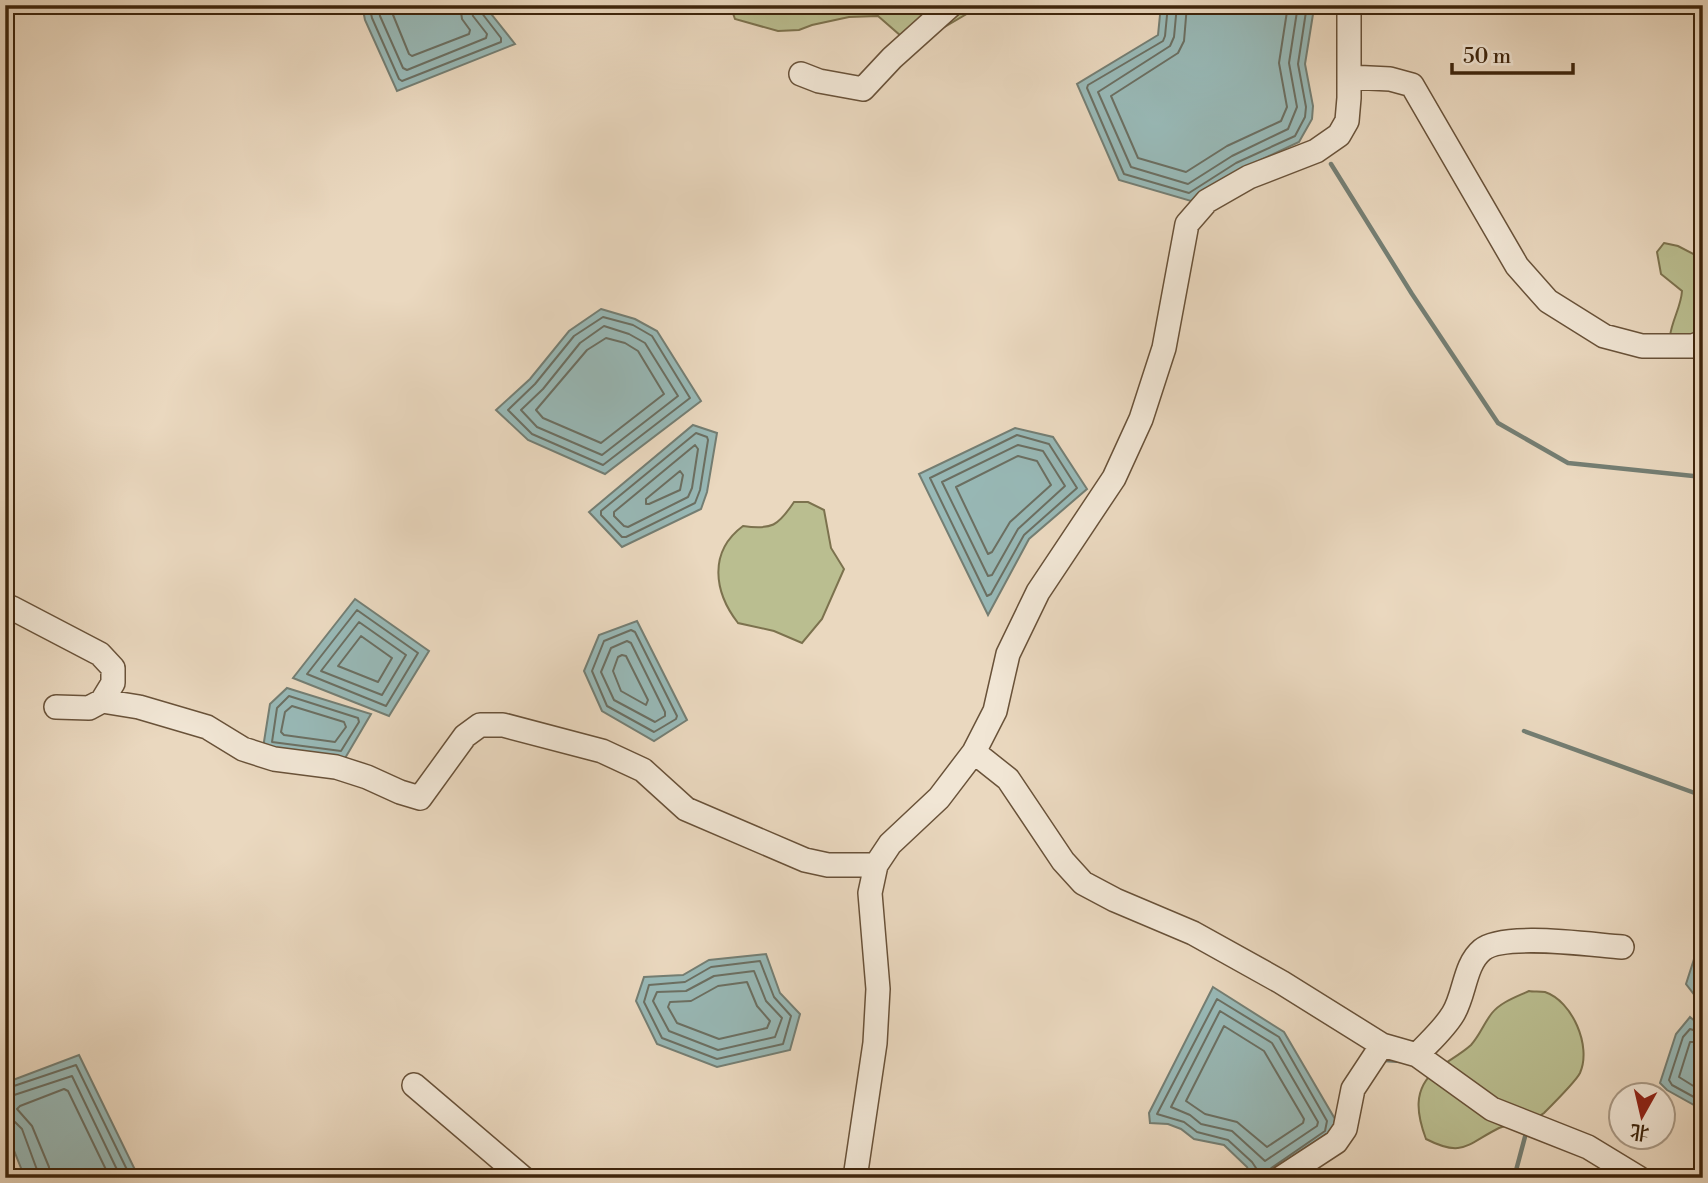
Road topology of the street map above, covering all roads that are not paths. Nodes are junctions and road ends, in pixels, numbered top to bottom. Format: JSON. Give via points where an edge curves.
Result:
{"nodes":[{"id":1,"x":951,"y":5,"type":"edge"},
{"id":2,"x":1349,"y":5,"type":"edge"},
{"id":3,"x":801,"y":74,"type":"dead end"},
{"id":4,"x":1349,"y":77,"type":"junction"},
{"id":5,"x":1703,"y":342,"type":"edge"},
{"id":6,"x":5,"y":609,"type":"edge"},
{"id":7,"x":102,"y":701,"type":"junction"},
{"id":8,"x":56,"y":707,"type":"dead end"},
{"id":9,"x":974,"y":752,"type":"junction"},
{"id":10,"x":876,"y":865,"type":"junction"},
{"id":11,"x":1622,"y":947,"type":"dead end"},
{"id":12,"x":1382,"y":1045,"type":"junction"},
{"id":13,"x":1417,"y":1055,"type":"junction"},
{"id":14,"x":414,"y":1084,"type":"dead end"},
{"id":15,"x":523,"y":1178,"type":"edge"},
{"id":16,"x":855,"y":1178,"type":"edge"},
{"id":17,"x":1281,"y":1178,"type":"edge"},
{"id":18,"x":1639,"y":1178,"type":"edge"}],
"edges":[{"from":1,"to":3,"type":"street","via":[[863,89]]},
{"from":2,"to":4,"type":"street"},
{"from":4,"to":5,"type":"street","via":[[1412,85],[1517,266],[1548,300],[1604,336],[1642,346]]},
{"from":4,"to":9,"type":"street","via":[[1346,121],[1339,135],[1316,151],[1249,177],[1208,201],[1187,225],[1164,348],[1140,419],[1114,478],[1038,592],[1008,654],[995,710]]},
{"from":6,"to":7,"type":"street","via":[[12,608],[100,654],[113,668],[113,683]]},
{"from":7,"to":8,"type":"street","via":[[89,708]]},
{"from":7,"to":10,"type":"street","via":[[207,727],[243,749],[274,759],[336,767],[420,798],[465,736],[480,725],[503,725],[603,751],[643,770],[686,809],[805,860],[828,866]]},
{"from":9,"to":10,"type":"street","via":[[939,798],[890,844]]},
{"from":9,"to":12,"type":"street","via":[[1008,779],[1083,883],[1193,933]]},
{"from":10,"to":16,"type":"street","via":[[870,893],[878,989],[875,1043]]},
{"from":11,"to":13,"type":"street","via":[[1514,940],[1482,949],[1452,1015]]},
{"from":12,"to":13,"type":"street"},
{"from":12,"to":17,"type":"street","via":[[1353,1089],[1345,1129],[1336,1142]]},
{"from":13,"to":18,"type":"street","via":[[1492,1109],[1588,1147]]},
{"from":14,"to":15,"type":"street"}]}
